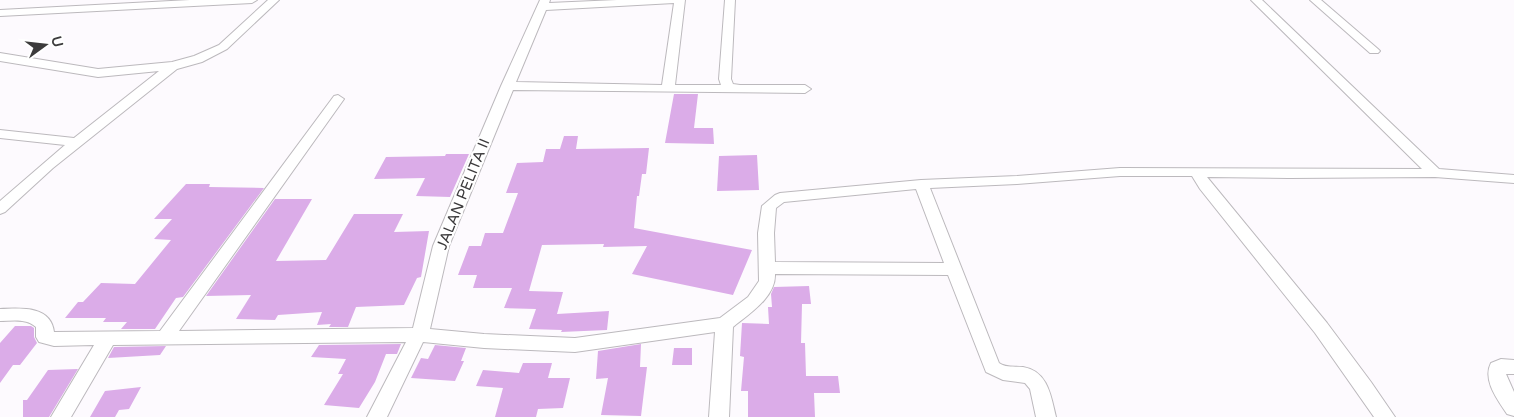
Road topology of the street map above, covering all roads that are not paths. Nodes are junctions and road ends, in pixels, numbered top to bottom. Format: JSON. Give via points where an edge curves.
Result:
{"nodes":[{"id":1,"x":252,"y":0,"type":"edge"},
{"id":2,"x":274,"y":0,"type":"edge"},
{"id":3,"x":680,"y":0,"type":"edge"},
{"id":4,"x":692,"y":0,"type":"edge"},
{"id":5,"x":730,"y":0,"type":"edge"},
{"id":6,"x":1256,"y":0,"type":"edge"},
{"id":7,"x":1315,"y":0,"type":"edge"},
{"id":8,"x":235,"y":1,"type":"edge"},
{"id":9,"x":543,"y":4,"type":"edge"},
{"id":10,"x":0,"y":14,"type":"edge"},
{"id":11,"x":1374,"y":51,"type":"dead end"},
{"id":12,"x":0,"y":57,"type":"edge"},
{"id":13,"x":173,"y":66,"type":"junction"},
{"id":14,"x":507,"y":86,"type":"junction"},
{"id":15,"x":732,"y":88,"type":"junction"},
{"id":16,"x":668,"y":89,"type":"junction"},
{"id":17,"x":804,"y":89,"type":"dead end"},
{"id":18,"x":338,"y":98,"type":"dead end"},
{"id":19,"x":0,"y":134,"type":"edge"},
{"id":20,"x":76,"y":142,"type":"junction"},
{"id":21,"x":1433,"y":170,"type":"junction"},
{"id":22,"x":1197,"y":172,"type":"junction"},
{"id":23,"x":1514,"y":179,"type":"edge"},
{"id":24,"x":921,"y":184,"type":"junction"},
{"id":25,"x":0,"y":209,"type":"edge"},
{"id":26,"x":767,"y":268,"type":"junction"},
{"id":27,"x":955,"y":269,"type":"junction"},
{"id":28,"x":0,"y":315,"type":"edge"},
{"id":29,"x":724,"y":324,"type":"junction"},
{"id":30,"x":418,"y":334,"type":"junction"},
{"id":31,"x":165,"y":337,"type":"junction"},
{"id":32,"x":108,"y":338,"type":"junction"},
{"id":33,"x":1514,"y":366,"type":"edge"},
{"id":34,"x":1514,"y":408,"type":"edge"},
{"id":35,"x":61,"y":417,"type":"edge"},
{"id":36,"x":378,"y":417,"type":"edge"},
{"id":37,"x":719,"y":417,"type":"edge"},
{"id":38,"x":1046,"y":417,"type":"edge"},
{"id":39,"x":1385,"y":417,"type":"edge"}],
"edges":[{"from":1,"to":8,"type":"street"},
{"from":2,"to":13,"type":"street","via":[[223,47]]},
{"from":3,"to":4,"type":"street"},
{"from":3,"to":9,"type":"street"},
{"from":3,"to":16,"type":"street"},
{"from":5,"to":15,"type":"street","via":[[726,83]]},
{"from":6,"to":21,"type":"street"},
{"from":7,"to":11,"type":"street"},
{"from":8,"to":10,"type":"street"},
{"from":9,"to":14,"type":"street","name":"JALAN PELITA II"},
{"from":12,"to":13,"type":"street","via":[[98,73]]},
{"from":13,"to":20,"type":"street"},
{"from":14,"to":16,"type":"street"},
{"from":14,"to":30,"type":"street","name":"JALAN PELITA II","via":[[441,246]]},
{"from":15,"to":16,"type":"street"},
{"from":15,"to":17,"type":"street"},
{"from":18,"to":31,"type":"street"},
{"from":19,"to":20,"type":"street"},
{"from":20,"to":25,"type":"street"},
{"from":21,"to":22,"type":"street","via":[[1289,174]]},
{"from":21,"to":23,"type":"street"},
{"from":22,"to":24,"type":"street","via":[[1120,172]]},
{"from":22,"to":39,"type":"street","via":[[1352,369]]},
{"from":24,"to":26,"type":"street","via":[[787,196],[770,203],[766,233]]},
{"from":24,"to":27,"type":"street"},
{"from":26,"to":27,"type":"street"},
{"from":26,"to":29,"type":"street","via":[[767,281],[754,301]]},
{"from":27,"to":38,"type":"street","via":[[992,367],[997,372],[1026,376],[1037,382]]},
{"from":28,"to":32,"type":"street","via":[[24,314],[37,318],[42,322],[47,338]]},
{"from":29,"to":30,"type":"street","via":[[575,345]]},
{"from":29,"to":37,"type":"street"},
{"from":30,"to":31,"type":"street"},
{"from":30,"to":36,"type":"street","name":"JALAN PELITA II"},
{"from":31,"to":32,"type":"street"},
{"from":32,"to":35,"type":"street"},
{"from":33,"to":34,"type":"street","via":[[1501,366],[1496,373]]}]}
